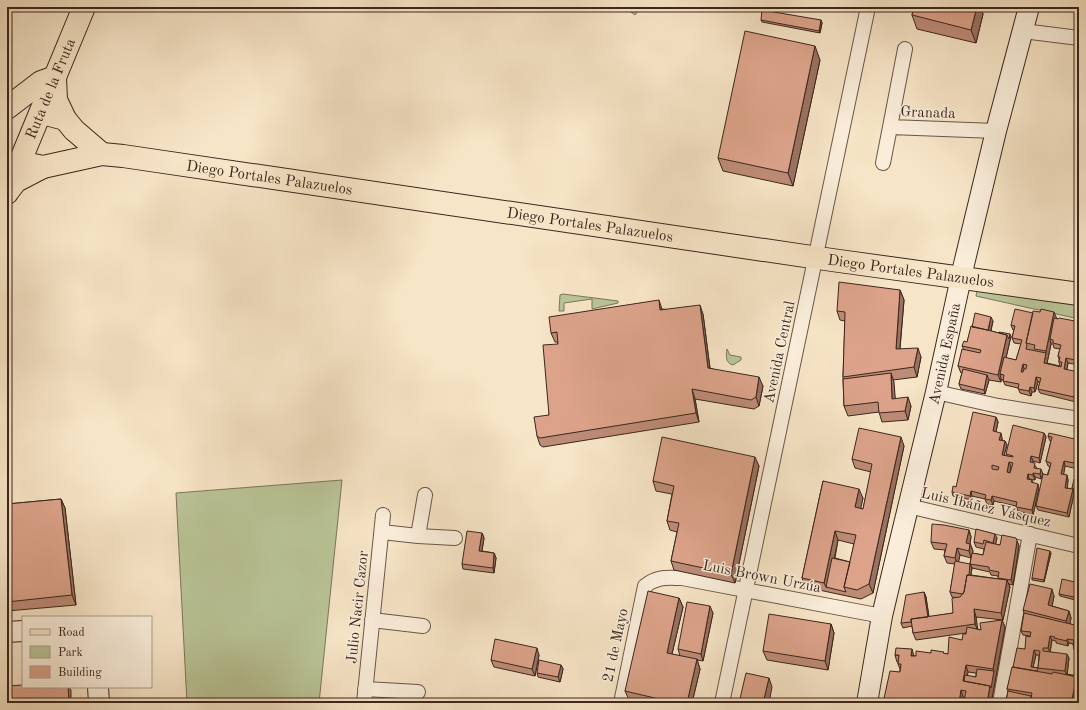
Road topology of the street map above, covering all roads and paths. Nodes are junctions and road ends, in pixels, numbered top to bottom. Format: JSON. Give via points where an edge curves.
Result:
{"nodes":[{"id":1,"x":84,"y":7,"type":"edge"},
{"id":2,"x":868,"y":7,"type":"edge"},
{"id":3,"x":1029,"y":7,"type":"edge"},
{"id":4,"x":1023,"y":31,"type":"junction"},
{"id":5,"x":1079,"y":38,"type":"edge"},
{"id":6,"x":905,"y":49,"type":"dead end"},
{"id":7,"x":55,"y":77,"type":"junction"},
{"id":8,"x":7,"y":109,"type":"edge"},
{"id":9,"x":40,"y":112,"type":"junction"},
{"id":10,"x":65,"y":119,"type":"junction"},
{"id":11,"x":890,"y":127,"type":"junction"},
{"id":12,"x":996,"y":131,"type":"junction"},
{"id":13,"x":102,"y":154,"type":"junction"},
{"id":14,"x":13,"y":159,"type":"edge"},
{"id":15,"x":883,"y":163,"type":"dead end"},
{"id":16,"x":43,"y":167,"type":"junction"},
{"id":17,"x":7,"y":190,"type":"edge"},
{"id":18,"x":816,"y":258,"type":"junction"},
{"id":19,"x":961,"y":278,"type":"junction"},
{"id":20,"x":1079,"y":294,"type":"edge"},
{"id":21,"x":936,"y":392,"type":"junction"},
{"id":22,"x":1079,"y":419,"type":"edge"},
{"id":23,"x":426,"y":496,"type":"dead end"},
{"id":24,"x":908,"y":506,"type":"junction"},
{"id":25,"x":383,"y":515,"type":"dead end"},
{"id":26,"x":382,"y":532,"type":"junction"},
{"id":27,"x":1030,"y":534,"type":"junction"},
{"id":28,"x":418,"y":536,"type":"junction"},
{"id":29,"x":455,"y":538,"type":"dead end"},
{"id":30,"x":1079,"y":546,"type":"edge"},
{"id":31,"x":746,"y":590,"type":"junction"},
{"id":32,"x":643,"y":594,"type":"joint"},
{"id":33,"x":882,"y":616,"type":"junction"},
{"id":34,"x":372,"y":620,"type":"junction"},
{"id":35,"x":423,"y":626,"type":"dead end"},
{"id":36,"x":22,"y":631,"type":"edge"},
{"id":37,"x":7,"y":632,"type":"edge"},
{"id":38,"x":98,"y":688,"type":"edge"},
{"id":39,"x":418,"y":692,"type":"dead end"},
{"id":40,"x":364,"y":696,"type":"edge"},
{"id":41,"x":99,"y":703,"type":"edge"},
{"id":42,"x":620,"y":703,"type":"edge"},
{"id":43,"x":722,"y":703,"type":"edge"},
{"id":44,"x":867,"y":703,"type":"edge"},
{"id":45,"x":1000,"y":703,"type":"edge"}],
"edges":[{"from":1,"to":7,"type":"main road","name":"Ruta de la Fruta"},
{"from":2,"to":18,"type":"street","name":"Avenida Central"},
{"from":3,"to":4,"type":"street","name":"Avenida España"},
{"from":4,"to":5,"type":"street"},
{"from":4,"to":12,"type":"street","name":"Avenida España"},
{"from":6,"to":11,"type":"street","name":"Granada"},
{"from":7,"to":8,"type":"main road","via":[[41,82]]},
{"from":7,"to":9,"type":"main road","name":"Ruta de la Fruta"},
{"from":7,"to":10,"type":"main road","via":[[56,100]]},
{"from":8,"to":9,"type":"main road","via":[[27,108]]},
{"from":9,"to":10,"type":"main road"},
{"from":9,"to":14,"type":"main road","name":"Ruta de la Fruta"},
{"from":10,"to":13,"type":"main road"},
{"from":11,"to":12,"type":"street","name":"Granada"},
{"from":11,"to":15,"type":"street"},
{"from":12,"to":19,"type":"street","name":"Avenida España"},
{"from":13,"to":16,"type":"main road"},
{"from":13,"to":18,"type":"main road","name":"Diego Portales Palazuelos"},
{"from":14,"to":16,"type":"main road"},
{"from":14,"to":17,"type":"main road","name":"Ruta de la Fruta"},
{"from":16,"to":17,"type":"main road","via":[[16,181]]},
{"from":18,"to":19,"type":"main road","name":"Diego Portales Palazuelos"},
{"from":18,"to":31,"type":"street","name":"Avenida Central"},
{"from":19,"to":20,"type":"main road","name":"Diego Portales Palazuelos"},
{"from":19,"to":21,"type":"street","name":"Avenida España"},
{"from":21,"to":22,"type":"street","via":[[998,406]]},
{"from":21,"to":24,"type":"street","name":"Avenida España"},
{"from":23,"to":28,"type":"street"},
{"from":24,"to":27,"type":"street","name":"Luis Ibáñez Vásquez"},
{"from":24,"to":33,"type":"street","name":"Avenida España"},
{"from":25,"to":26,"type":"street","name":"Julio Nacir Cazor"},
{"from":26,"to":28,"type":"street"},
{"from":26,"to":34,"type":"street","name":"Julio Nacir Cazor"},
{"from":27,"to":30,"type":"street","name":"Luis Ibáñez Vásquez"},
{"from":27,"to":45,"type":"street"},
{"from":28,"to":29,"type":"street"},
{"from":31,"to":32,"type":"street","name":"Luis Brown Urzúa","via":[[682,578],[659,578],[645,586]]},
{"from":31,"to":33,"type":"street","name":"Luis Brown Urzúa"},
{"from":31,"to":43,"type":"street","name":"Avenida Central"},
{"from":32,"to":42,"type":"street","name":"21 de Mayo"},
{"from":33,"to":44,"type":"street","name":"Avenida España"},
{"from":34,"to":35,"type":"street"},
{"from":34,"to":40,"type":"street","name":"Julio Nacir Cazor"},
{"from":36,"to":37,"type":"street"},
{"from":38,"to":41,"type":"street"},
{"from":39,"to":40,"type":"street"}]}
